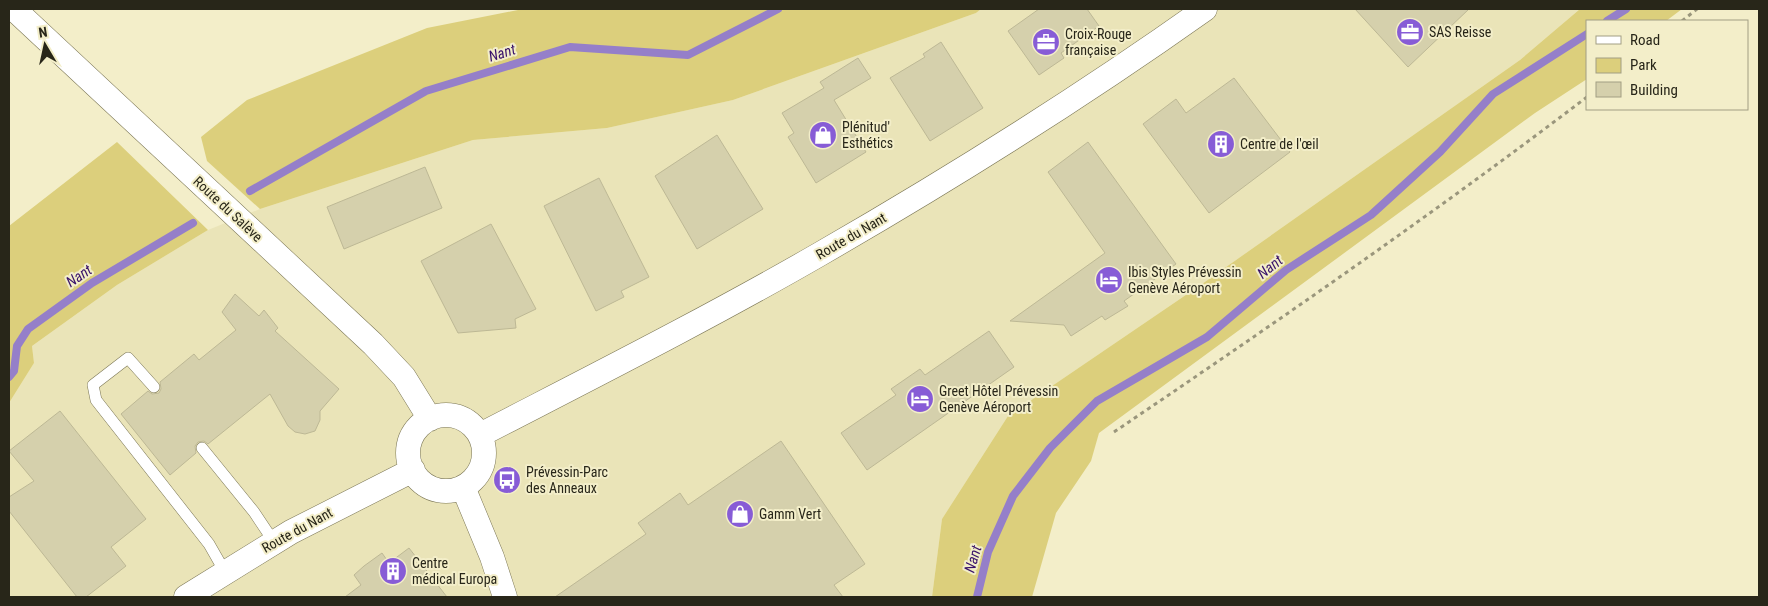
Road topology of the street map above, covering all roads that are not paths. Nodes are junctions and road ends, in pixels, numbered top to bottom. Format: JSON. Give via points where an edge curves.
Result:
{"nodes":[{"id":1,"x":14,"y":9,"type":"edge"},
{"id":2,"x":1205,"y":9,"type":"edge"},
{"id":3,"x":154,"y":387,"type":"dead end"},
{"id":4,"x":430,"y":419,"type":"junction"},
{"id":5,"x":480,"y":435,"type":"junction"},
{"id":6,"x":202,"y":448,"type":"dead end"},
{"id":7,"x":413,"y":470,"type":"junction"},
{"id":8,"x":463,"y":487,"type":"junction"},
{"id":9,"x":274,"y":542,"type":"junction"},
{"id":10,"x":225,"y":572,"type":"junction"},
{"id":11,"x":186,"y":597,"type":"edge"},
{"id":12,"x":505,"y":597,"type":"edge"}],
"edges":[{"from":1,"to":4,"type":"street","name":"Route du Salève","via":[[379,350],[404,377]]},
{"from":2,"to":5,"type":"street","name":"Route du Nant","via":[[1022,131],[893,211],[672,334]]},
{"from":3,"to":10,"type":"lane","via":[[128,358],[93,385],[96,400],[209,544]]},
{"from":4,"to":5,"type":"street","via":[[454,416],[469,423]]},
{"from":4,"to":7,"type":"street","via":[[417,430],[410,445]]},
{"from":5,"to":8,"type":"street","via":[[484,450],[482,465],[475,478]]},
{"from":6,"to":9,"type":"lane"},
{"from":7,"to":8,"type":"street","via":[[430,487],[446,491]]},
{"from":7,"to":9,"type":"street","name":"Route du Nant"},
{"from":8,"to":12,"type":"street"},
{"from":9,"to":10,"type":"street","name":"Route du Nant"},
{"from":10,"to":11,"type":"street","name":"Route du Nant"}]}
